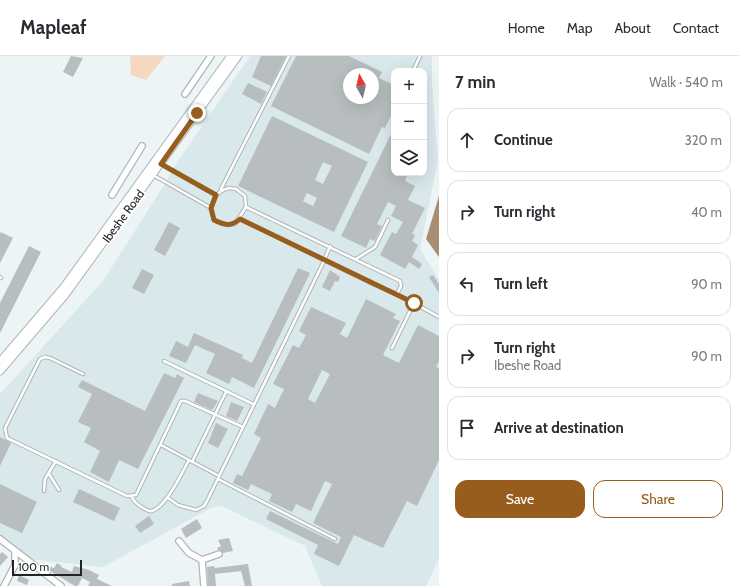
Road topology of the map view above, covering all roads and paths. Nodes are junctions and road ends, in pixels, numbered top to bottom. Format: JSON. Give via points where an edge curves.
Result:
{"nodes":[{"id":1,"x":211,"y":56,"type":"edge"},
{"id":2,"x":231,"y":56,"type":"edge"},
{"id":3,"x":238,"y":56,"type":"edge"},
{"id":4,"x":289,"y":56,"type":"edge"},
{"id":5,"x":420,"y":56,"type":"edge"},
{"id":6,"x":414,"y":68,"type":"edge"},
{"id":7,"x":185,"y":94,"type":"dead end"},
{"id":8,"x":142,"y":146,"type":"dead end"},
{"id":9,"x":161,"y":164,"type":"junction"},
{"id":10,"x":153,"y":175,"type":"junction"},
{"id":11,"x":222,"y":189,"type":"junction"},
{"id":12,"x":112,"y":195,"type":"dead end"},
{"id":13,"x":216,"y":195,"type":"junction"},
{"id":14,"x":211,"y":208,"type":"junction"},
{"id":15,"x":246,"y":208,"type":"junction"},
{"id":16,"x":240,"y":219,"type":"junction"},
{"id":17,"x":388,"y":220,"type":"dead end"},
{"id":18,"x":330,"y":246,"type":"junction"},
{"id":19,"x":356,"y":259,"type":"junction"},
{"id":20,"x":324,"y":261,"type":"junction"},
{"id":21,"x":397,"y":294,"type":"junction"},
{"id":22,"x":414,"y":303,"type":"junction"},
{"id":23,"x":439,"y":317,"type":"edge"},
{"id":24,"x":392,"y":348,"type":"dead end"},
{"id":25,"x":164,"y":361,"type":"dead end"},
{"id":26,"x":0,"y":362,"type":"edge"},
{"id":27,"x":0,"y":371,"type":"edge"},
{"id":28,"x":83,"y":374,"type":"dead end"},
{"id":29,"x":226,"y":392,"type":"junction"},
{"id":30,"x":253,"y":404,"type":"junction"},
{"id":31,"x":215,"y":415,"type":"junction"},
{"id":32,"x":243,"y":427,"type":"junction"},
{"id":33,"x":161,"y":446,"type":"junction"},
{"id":34,"x":56,"y":461,"type":"junction"},
{"id":35,"x":191,"y":461,"type":"junction"},
{"id":36,"x":48,"y":474,"type":"junction"},
{"id":37,"x":219,"y":478,"type":"junction"},
{"id":38,"x":59,"y":490,"type":"dead end"},
{"id":39,"x":44,"y":491,"type":"dead end"},
{"id":40,"x":132,"y":496,"type":"junction"},
{"id":41,"x":168,"y":498,"type":"junction"},
{"id":42,"x":0,"y":539,"type":"edge"},
{"id":43,"x":335,"y":539,"type":"dead end"},
{"id":44,"x":179,"y":541,"type":"dead end"},
{"id":45,"x":15,"y":552,"type":"junction"},
{"id":46,"x":219,"y":554,"type":"dead end"},
{"id":47,"x":202,"y":560,"type":"junction"},
{"id":48,"x":3,"y":585,"type":"edge"},
{"id":49,"x":61,"y":586,"type":"edge"},
{"id":50,"x":204,"y":586,"type":"edge"}],
"edges":[{"from":1,"to":7,"type":"street"},
{"from":2,"to":26,"type":"main road","name":"Ibeshe Road","via":[[64,287]]},
{"from":3,"to":9,"type":"main road","name":"Ibeshe Road"},
{"from":4,"to":11,"type":"lane"},
{"from":5,"to":6,"type":"lane"},
{"from":8,"to":12,"type":"street"},
{"from":9,"to":10,"type":"main road","name":"Ibeshe Road"},
{"from":9,"to":13,"type":"lane"},
{"from":10,"to":14,"type":"lane"},
{"from":10,"to":27,"type":"main road","name":"Ibeshe Road","via":[[65,295]]},
{"from":11,"to":13,"type":"lane"},
{"from":11,"to":15,"type":"lane","via":[[241,191],[245,196]]},
{"from":13,"to":14,"type":"lane"},
{"from":14,"to":16,"type":"lane","via":[[214,220],[226,226],[235,224]]},
{"from":15,"to":16,"type":"lane"},
{"from":15,"to":18,"type":"lane"},
{"from":16,"to":20,"type":"lane"},
{"from":17,"to":19,"type":"lane","via":[[375,247]]},
{"from":18,"to":19,"type":"lane"},
{"from":18,"to":20,"type":"lane"},
{"from":19,"to":21,"type":"lane","via":[[400,281],[401,286]]},
{"from":20,"to":21,"type":"lane"},
{"from":20,"to":30,"type":"lane"},
{"from":21,"to":22,"type":"lane"},
{"from":22,"to":23,"type":"lane"},
{"from":22,"to":24,"type":"lane"},
{"from":25,"to":29,"type":"lane"},
{"from":28,"to":34,"type":"lane","via":[[50,358],[40,359],[5,428],[8,438]]},
{"from":29,"to":30,"type":"lane"},
{"from":29,"to":31,"type":"lane"},
{"from":30,"to":32,"type":"lane"},
{"from":31,"to":32,"type":"lane"},
{"from":31,"to":33,"type":"lane","via":[[181,401]]},
{"from":31,"to":35,"type":"lane"},
{"from":32,"to":37,"type":"lane"},
{"from":33,"to":35,"type":"lane"},
{"from":33,"to":40,"type":"lane","via":[[136,495]]},
{"from":34,"to":36,"type":"lane"},
{"from":34,"to":40,"type":"lane","via":[[127,496]]},
{"from":35,"to":37,"type":"lane"},
{"from":35,"to":41,"type":"lane"},
{"from":36,"to":38,"type":"lane"},
{"from":36,"to":39,"type":"lane","via":[[43,486]]},
{"from":37,"to":41,"type":"lane","via":[[207,502],[196,510],[178,505]]},
{"from":37,"to":43,"type":"lane"},
{"from":40,"to":41,"type":"lane","via":[[142,508],[152,511]]},
{"from":42,"to":45,"type":"street"},
{"from":44,"to":47,"type":"street","via":[[189,553]]},
{"from":45,"to":48,"type":"street","via":[[16,565]]},
{"from":45,"to":49,"type":"street"},
{"from":46,"to":47,"type":"street"},
{"from":47,"to":50,"type":"street"}]}
